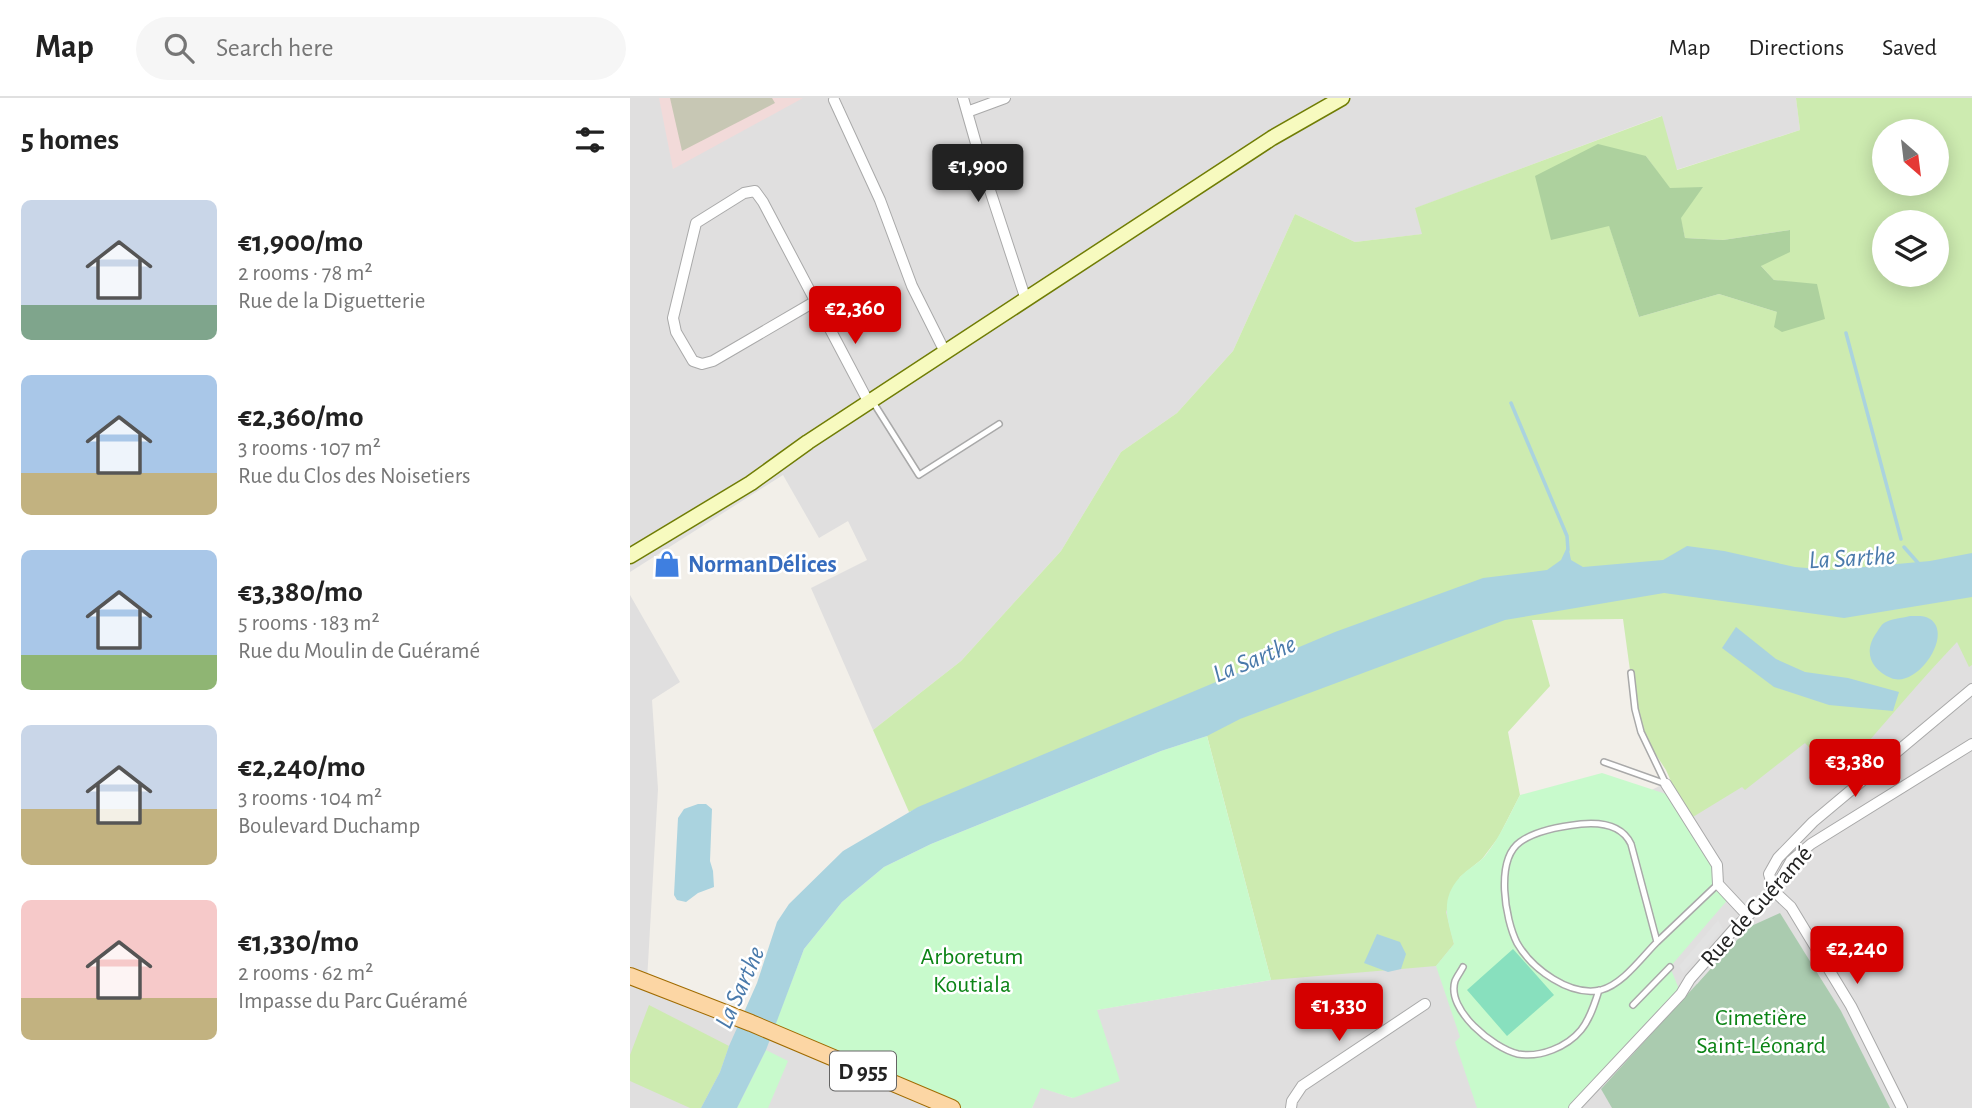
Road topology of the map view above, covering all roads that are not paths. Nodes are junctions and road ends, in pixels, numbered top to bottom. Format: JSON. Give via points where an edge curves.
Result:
{"nodes":[{"id":1,"x":963,"y":98,"type":"edge"},
{"id":2,"x":1005,"y":98,"type":"edge"},
{"id":3,"x":1342,"y":98,"type":"edge"},
{"id":4,"x":834,"y":100,"type":"edge"},
{"id":5,"x":967,"y":112,"type":"junction"},
{"id":6,"x":1026,"y":300,"type":"junction"},
{"id":7,"x":814,"y":303,"type":"junction"},
{"id":8,"x":945,"y":352,"type":"junction"},
{"id":9,"x":870,"y":402,"type":"junction"},
{"id":10,"x":999,"y":424,"type":"dead end"},
{"id":11,"x":630,"y":556,"type":"edge"},
{"id":12,"x":1631,"y":673,"type":"dead end"},
{"id":13,"x":1972,"y":689,"type":"edge"},
{"id":14,"x":1972,"y":744,"type":"edge"},
{"id":15,"x":1604,"y":762,"type":"dead end"},
{"id":16,"x":1666,"y":784,"type":"junction"},
{"id":17,"x":1718,"y":884,"type":"junction"},
{"id":18,"x":1774,"y":891,"type":"junction"},
{"id":19,"x":1747,"y":915,"type":"junction"},
{"id":20,"x":1657,"y":942,"type":"junction"},
{"id":21,"x":1463,"y":967,"type":"dead end"},
{"id":22,"x":1670,"y":967,"type":"dead end"},
{"id":23,"x":630,"y":974,"type":"edge"},
{"id":24,"x":1599,"y":990,"type":"junction"},
{"id":25,"x":1424,"y":1004,"type":"dead end"},
{"id":26,"x":1633,"y":1005,"type":"dead end"},
{"id":27,"x":948,"y":1107,"type":"edge"},
{"id":28,"x":1291,"y":1108,"type":"edge"},
{"id":29,"x":1574,"y":1108,"type":"edge"},
{"id":30,"x":1902,"y":1108,"type":"edge"}],
"edges":[{"from":1,"to":5,"type":"street"},
{"from":2,"to":5,"type":"street"},
{"from":3,"to":6,"type":"street","via":[[1272,138]]},
{"from":4,"to":8,"type":"street","via":[[880,200],[907,275]]},
{"from":5,"to":6,"type":"street"},
{"from":6,"to":8,"type":"street"},
{"from":7,"to":7,"type":"street","via":[[755,191],[744,192],[695,223],[673,318],[693,361],[713,361]]},
{"from":7,"to":9,"type":"street"},
{"from":8,"to":9,"type":"street"},
{"from":9,"to":10,"type":"lane","via":[[919,475]]},
{"from":9,"to":11,"type":"street","via":[[751,483]]},
{"from":12,"to":16,"type":"lane","via":[[1641,732]]},
{"from":13,"to":18,"type":"street","via":[[1813,822],[1778,858],[1769,874]]},
{"from":14,"to":18,"type":"street","name":"Rue de Guéramé","via":[[1811,844],[1791,861]]},
{"from":15,"to":16,"type":"lane"},
{"from":16,"to":17,"type":"street","via":[[1717,866]]},
{"from":17,"to":19,"type":"street"},
{"from":17,"to":20,"type":"lane"},
{"from":18,"to":19,"type":"street","name":"Rue de Guéramé"},
{"from":18,"to":30,"type":"street","via":[[1791,907],[1851,1006]]},
{"from":19,"to":29,"type":"street","name":"Rue de Guéramé","via":[[1681,994]]},
{"from":20,"to":24,"type":"lane","via":[[1619,981]]},
{"from":20,"to":24,"type":"lane","via":[[1627,835],[1610,824],[1581,824],[1520,842],[1507,861],[1504,884],[1518,943],[1536,965],[1561,983],[1577,991]]},
{"from":21,"to":24,"type":"lane","via":[[1454,983],[1456,999],[1469,1022],[1497,1046],[1519,1054],[1546,1053],[1568,1043],[1583,1029]]},
{"from":22,"to":26,"type":"lane"},
{"from":23,"to":27,"type":"main road","number":"D 955"},
{"from":25,"to":28,"type":"street","via":[[1302,1086]]}]}
